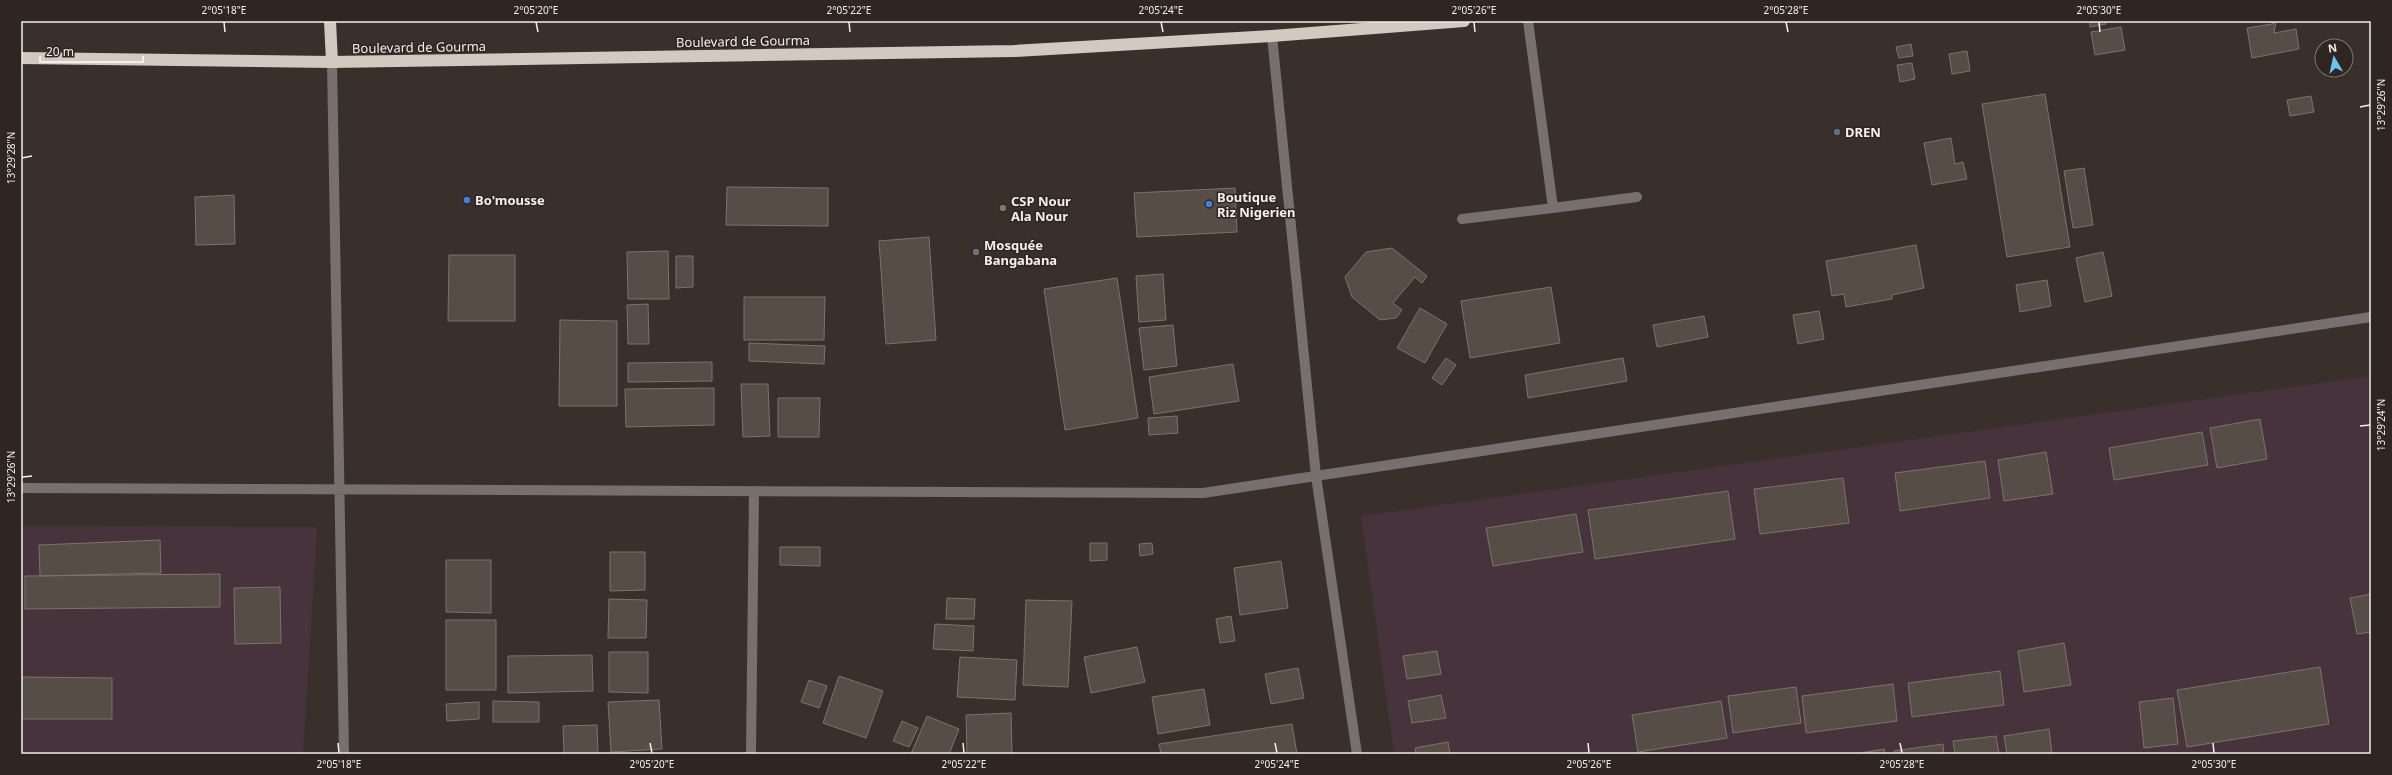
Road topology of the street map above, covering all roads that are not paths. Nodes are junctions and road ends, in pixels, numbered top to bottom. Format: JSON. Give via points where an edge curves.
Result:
{"nodes":[{"id":1,"x":330,"y":21,"type":"edge"},
{"id":2,"x":1464,"y":21,"type":"edge"},
{"id":3,"x":1528,"y":21,"type":"edge"},
{"id":4,"x":1272,"y":36,"type":"junction"},
{"id":5,"x":21,"y":58,"type":"edge"},
{"id":6,"x":332,"y":62,"type":"junction"},
{"id":7,"x":1636,"y":197,"type":"dead end"},
{"id":8,"x":1553,"y":208,"type":"junction"},
{"id":9,"x":1462,"y":220,"type":"dead end"},
{"id":10,"x":2371,"y":317,"type":"edge"},
{"id":11,"x":1316,"y":476,"type":"junction"},
{"id":12,"x":21,"y":488,"type":"edge"},
{"id":13,"x":339,"y":489,"type":"junction"},
{"id":14,"x":754,"y":491,"type":"junction"},
{"id":15,"x":344,"y":754,"type":"edge"},
{"id":16,"x":751,"y":754,"type":"edge"},
{"id":17,"x":1357,"y":754,"type":"edge"}],
"edges":[{"from":1,"to":6,"type":"highway"},
{"from":2,"to":4,"type":"highway","name":"Boulevard de Gourma"},
{"from":3,"to":8,"type":"street"},
{"from":4,"to":6,"type":"highway","name":"Boulevard de Gourma","via":[[1014,51]]},
{"from":4,"to":11,"type":"street"},
{"from":5,"to":6,"type":"highway","name":"Boulevard de Gourma"},
{"from":6,"to":13,"type":"street"},
{"from":7,"to":8,"type":"street"},
{"from":8,"to":9,"type":"street"},
{"from":10,"to":11,"type":"street"},
{"from":11,"to":14,"type":"street","via":[[1203,493]]},
{"from":11,"to":17,"type":"street"},
{"from":12,"to":13,"type":"street"},
{"from":13,"to":14,"type":"street"},
{"from":13,"to":15,"type":"street"},
{"from":14,"to":16,"type":"street"}]}
